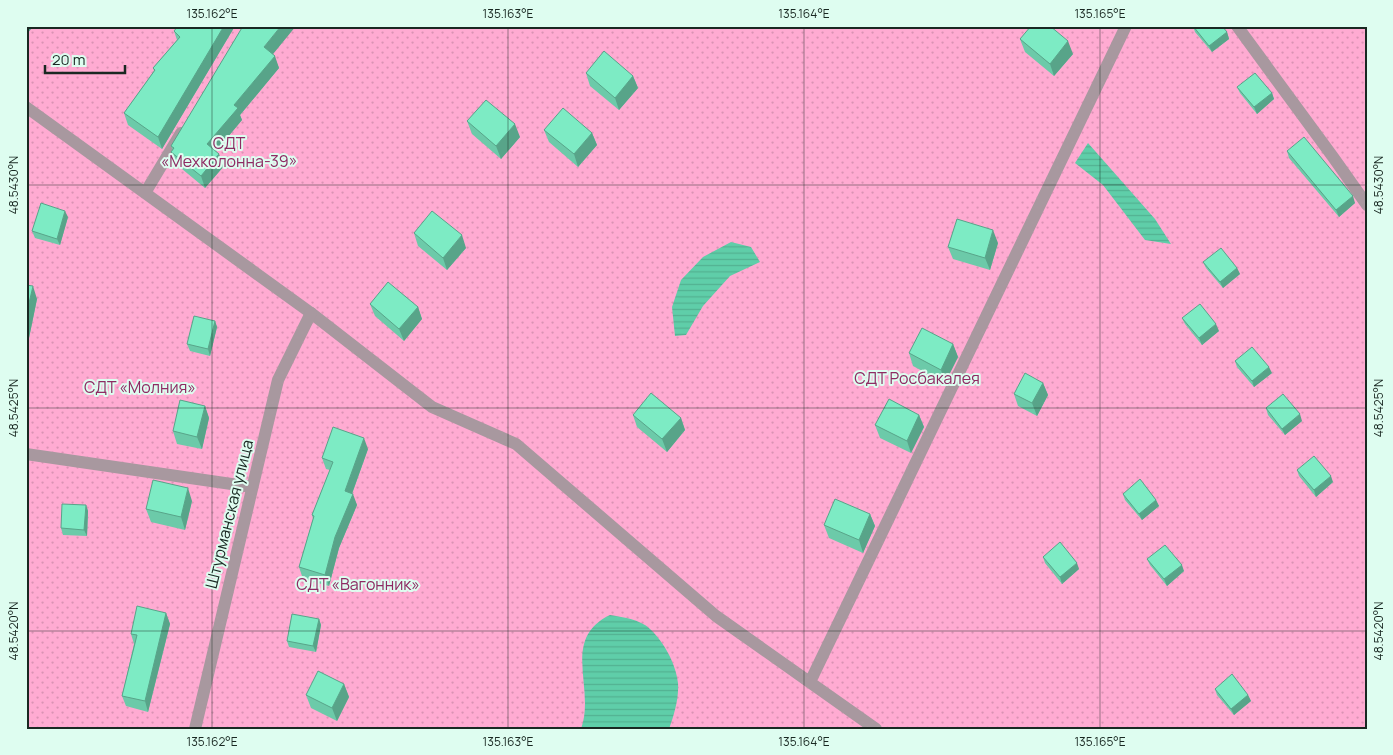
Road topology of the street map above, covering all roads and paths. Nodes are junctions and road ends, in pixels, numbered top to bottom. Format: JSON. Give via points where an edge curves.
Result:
{"nodes":[{"id":1,"x":1126,"y":26,"type":"edge"},
{"id":2,"x":1237,"y":26,"type":"edge"},
{"id":3,"x":26,"y":107,"type":"edge"},
{"id":4,"x":189,"y":119,"type":"edge"},
{"id":5,"x":144,"y":193,"type":"junction"},
{"id":6,"x":1367,"y":205,"type":"edge"},
{"id":7,"x":311,"y":313,"type":"junction"},
{"id":8,"x":26,"y":454,"type":"edge"},
{"id":9,"x":252,"y":487,"type":"junction"},
{"id":10,"x":810,"y":682,"type":"junction"},
{"id":11,"x":195,"y":729,"type":"edge"},
{"id":12,"x":876,"y":729,"type":"edge"}],
"edges":[{"from":1,"to":10,"type":"street"},
{"from":2,"to":6,"type":"street"},
{"from":3,"to":5,"type":"street"},
{"from":4,"to":5,"type":"street"},
{"from":5,"to":7,"type":"street"},
{"from":7,"to":9,"type":"street","name":"Штурманская улица","via":[[278,380]]},
{"from":7,"to":10,"type":"street","via":[[432,407],[516,444],[716,616]]},
{"from":8,"to":9,"type":"street"},
{"from":9,"to":11,"type":"street","name":"Штурманская улица"},
{"from":10,"to":12,"type":"street"}]}
